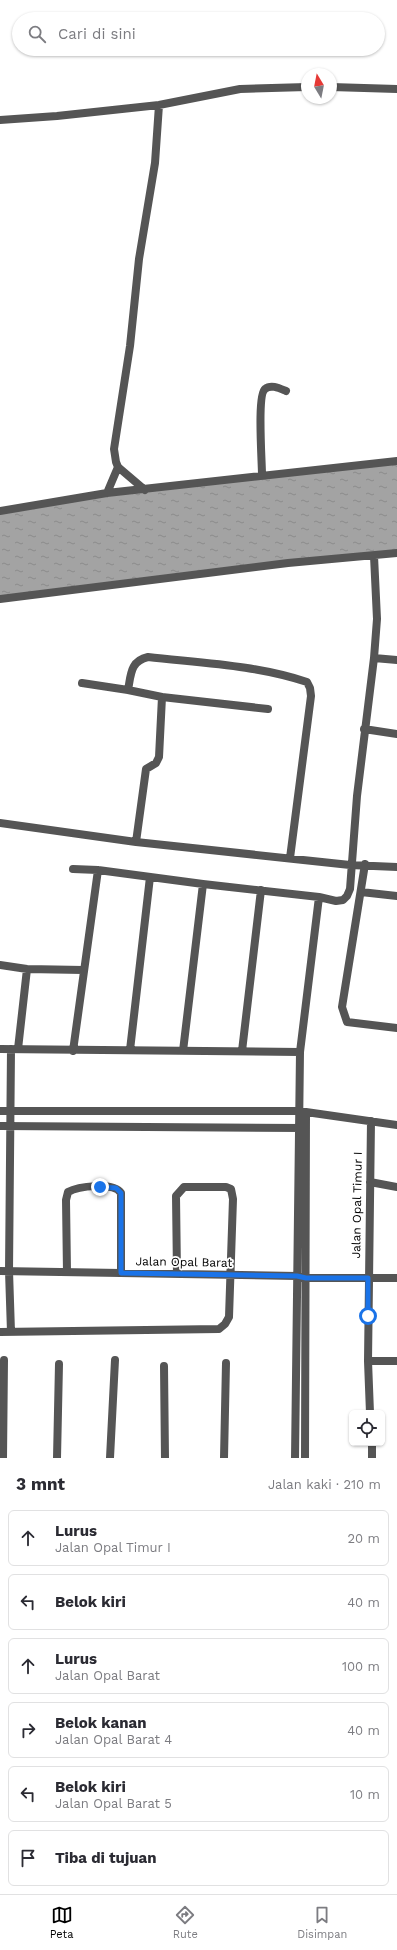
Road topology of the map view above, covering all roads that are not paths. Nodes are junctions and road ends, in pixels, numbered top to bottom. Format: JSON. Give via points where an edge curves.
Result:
{"nodes":[{"id":1,"x":337,"y":87,"type":"edge"},
{"id":2,"x":301,"y":88,"type":"edge"},
{"id":3,"x":397,"y":89,"type":"edge"},
{"id":4,"x":159,"y":105,"type":"junction"},
{"id":5,"x":0,"y":120,"type":"edge"},
{"id":6,"x":286,"y":391,"type":"dead end"},
{"id":7,"x":397,"y":461,"type":"edge"},
{"id":8,"x":118,"y":467,"type":"junction"},
{"id":9,"x":262,"y":475,"type":"junction"},
{"id":10,"x":145,"y":490,"type":"junction"},
{"id":11,"x":107,"y":494,"type":"junction"},
{"id":12,"x":0,"y":511,"type":"edge"},
{"id":13,"x":397,"y":553,"type":"edge"},
{"id":14,"x":374,"y":556,"type":"junction"},
{"id":15,"x":0,"y":599,"type":"edge"},
{"id":16,"x":374,"y":658,"type":"junction"},
{"id":17,"x":397,"y":660,"type":"edge"},
{"id":18,"x":82,"y":683,"type":"dead end"},
{"id":19,"x":128,"y":690,"type":"junction"},
{"id":20,"x":162,"y":697,"type":"junction"},
{"id":21,"x":268,"y":709,"type":"dead end"},
{"id":22,"x":364,"y":729,"type":"junction"},
{"id":23,"x":397,"y":734,"type":"edge"},
{"id":24,"x":0,"y":823,"type":"edge"},
{"id":25,"x":136,"y":842,"type":"junction"},
{"id":26,"x":290,"y":858,"type":"junction"},
{"id":27,"x":365,"y":864,"type":"junction"},
{"id":28,"x":350,"y":865,"type":"junction"},
{"id":29,"x":397,"y":867,"type":"edge"},
{"id":30,"x":73,"y":869,"type":"dead end"},
{"id":31,"x":98,"y":870,"type":"junction"},
{"id":32,"x":150,"y":877,"type":"junction"},
{"id":33,"x":203,"y":884,"type":"junction"},
{"id":34,"x":261,"y":890,"type":"junction"},
{"id":35,"x":361,"y":892,"type":"junction"},
{"id":36,"x":397,"y":896,"type":"edge"},
{"id":37,"x":319,"y":897,"type":"junction"},
{"id":38,"x":0,"y":965,"type":"edge"},
{"id":39,"x":27,"y":968,"type":"junction"},
{"id":40,"x":83,"y":970,"type":"junction"},
{"id":41,"x":397,"y":1028,"type":"edge"},
{"id":42,"x":0,"y":1049,"type":"edge"},
{"id":43,"x":14,"y":1049,"type":"junction"},
{"id":44,"x":130,"y":1050,"type":"junction"},
{"id":45,"x":73,"y":1051,"type":"junction"},
{"id":46,"x":183,"y":1051,"type":"junction"},
{"id":47,"x":242,"y":1051,"type":"junction"},
{"id":48,"x":300,"y":1052,"type":"junction"},
{"id":49,"x":0,"y":1111,"type":"edge"},
{"id":50,"x":10,"y":1111,"type":"junction"},
{"id":51,"x":303,"y":1111,"type":"junction"},
{"id":52,"x":371,"y":1121,"type":"junction"},
{"id":53,"x":397,"y":1125,"type":"edge"},
{"id":54,"x":0,"y":1126,"type":"edge"},
{"id":55,"x":10,"y":1126,"type":"junction"},
{"id":56,"x":302,"y":1128,"type":"junction"},
{"id":57,"x":370,"y":1182,"type":"junction"},
{"id":58,"x":397,"y":1186,"type":"edge"},
{"id":59,"x":4,"y":1271,"type":"edge"},
{"id":60,"x":67,"y":1272,"type":"junction"},
{"id":61,"x":121,"y":1273,"type":"junction"},
{"id":62,"x":177,"y":1274,"type":"junction"},
{"id":63,"x":230,"y":1275,"type":"junction"},
{"id":64,"x":297,"y":1276,"type":"junction"},
{"id":65,"x":306,"y":1278,"type":"junction"},
{"id":66,"x":368,"y":1278,"type":"junction"},
{"id":67,"x":397,"y":1278,"type":"edge"},
{"id":68,"x":0,"y":1332,"type":"edge"},
{"id":69,"x":11,"y":1332,"type":"junction"},
{"id":70,"x":4,"y":1360,"type":"dead end"},
{"id":71,"x":115,"y":1360,"type":"dead end"},
{"id":72,"x":368,"y":1361,"type":"junction"},
{"id":73,"x":397,"y":1361,"type":"edge"},
{"id":74,"x":226,"y":1363,"type":"dead end"},
{"id":75,"x":59,"y":1364,"type":"dead end"},
{"id":76,"x":164,"y":1366,"type":"dead end"},
{"id":77,"x":370,"y":1410,"type":"edge"},
{"id":78,"x":372,"y":1446,"type":"edge"},
{"id":79,"x":3,"y":1458,"type":"edge"},
{"id":80,"x":57,"y":1458,"type":"edge"},
{"id":81,"x":110,"y":1458,"type":"edge"},
{"id":82,"x":165,"y":1458,"type":"edge"},
{"id":83,"x":224,"y":1458,"type":"edge"},
{"id":84,"x":295,"y":1458,"type":"edge"},
{"id":85,"x":305,"y":1458,"type":"edge"},
{"id":86,"x":372,"y":1458,"type":"edge"}],
"edges":[{"from":1,"to":3,"type":"street"},
{"from":2,"to":4,"type":"street","via":[[240,89]]},
{"from":4,"to":5,"type":"street"},
{"from":4,"to":8,"type":"street","via":[[155,163],[139,259],[130,346],[114,449]]},
{"from":6,"to":9,"type":"street","via":[[272,386],[262,392]]},
{"from":7,"to":9,"type":"street"},
{"from":8,"to":10,"type":"street"},
{"from":8,"to":11,"type":"street"},
{"from":9,"to":10,"type":"street"},
{"from":10,"to":11,"type":"street"},
{"from":11,"to":12,"type":"street"},
{"from":13,"to":14,"type":"street"},
{"from":14,"to":15,"type":"street","via":[[288,563]]},
{"from":14,"to":16,"type":"street","via":[[377,619]]},
{"from":16,"to":17,"type":"street"},
{"from":16,"to":22,"type":"street"},
{"from":18,"to":19,"type":"street"},
{"from":19,"to":20,"type":"street"},
{"from":19,"to":26,"type":"street","via":[[132,666],[137,660],[148,657],[245,667],[307,682],[311,696]]},
{"from":20,"to":21,"type":"street"},
{"from":20,"to":25,"type":"street","via":[[159,757],[156,763],[146,769]]},
{"from":22,"to":23,"type":"street"},
{"from":22,"to":28,"type":"street"},
{"from":24,"to":25,"type":"street"},
{"from":25,"to":26,"type":"street"},
{"from":26,"to":28,"type":"street"},
{"from":27,"to":28,"type":"street"},
{"from":27,"to":29,"type":"street"},
{"from":27,"to":35,"type":"street"},
{"from":28,"to":37,"type":"street","via":[[350,888],[343,900]]},
{"from":30,"to":31,"type":"street"},
{"from":31,"to":32,"type":"street"},
{"from":31,"to":40,"type":"street"},
{"from":32,"to":33,"type":"street"},
{"from":32,"to":44,"type":"street"},
{"from":33,"to":34,"type":"street"},
{"from":33,"to":46,"type":"street"},
{"from":34,"to":37,"type":"street"},
{"from":34,"to":47,"type":"street"},
{"from":35,"to":36,"type":"street"},
{"from":35,"to":41,"type":"street","via":[[342,1007],[343,1016],[346,1022]]},
{"from":37,"to":48,"type":"street"},
{"from":38,"to":39,"type":"street"},
{"from":39,"to":40,"type":"street"},
{"from":39,"to":43,"type":"street"},
{"from":40,"to":45,"type":"street"},
{"from":42,"to":43,"type":"street"},
{"from":43,"to":45,"type":"street"},
{"from":43,"to":50,"type":"street"},
{"from":44,"to":45,"type":"street"},
{"from":44,"to":46,"type":"street"},
{"from":46,"to":47,"type":"street"},
{"from":47,"to":48,"type":"street"},
{"from":48,"to":51,"type":"street"},
{"from":49,"to":50,"type":"street"},
{"from":50,"to":51,"type":"street"},
{"from":50,"to":55,"type":"street"},
{"from":51,"to":52,"type":"street"},
{"from":51,"to":56,"type":"street"},
{"from":52,"to":53,"type":"street"},
{"from":52,"to":57,"type":"street","name":"Jalan Opal Timur I"},
{"from":54,"to":55,"type":"street"},
{"from":55,"to":56,"type":"street"},
{"from":55,"to":59,"type":"street"},
{"from":56,"to":64,"type":"street"},
{"from":56,"to":65,"type":"street"},
{"from":57,"to":58,"type":"street"},
{"from":57,"to":66,"type":"street","name":"Jalan Opal Timur I"},
{"from":59,"to":60,"type":"street","name":"Jalan Opal Barat"},
{"from":59,"to":69,"type":"street"},
{"from":60,"to":61,"type":"street","name":"Jalan Opal Barat"},
{"from":60,"to":61,"type":"street","via":[[66,1200],[68,1192],[80,1187],[112,1188],[120,1191]]},
{"from":61,"to":62,"type":"street","name":"Jalan Opal Barat"},
{"from":62,"to":63,"type":"street","name":"Jalan Opal Barat"},
{"from":62,"to":63,"type":"street","via":[[176,1196],[184,1187],[191,1185],[231,1189],[233,1199]]},
{"from":63,"to":64,"type":"street","name":"Jalan Opal Barat"},
{"from":63,"to":69,"type":"street","via":[[228,1317],[219,1329]]},
{"from":64,"to":65,"type":"street","name":"Jalan Opal Barat"},
{"from":64,"to":84,"type":"street"},
{"from":65,"to":66,"type":"street","name":"Jalan Opal Barat"},
{"from":65,"to":85,"type":"street"},
{"from":66,"to":67,"type":"street","name":"Jalan Opal Barat"},
{"from":66,"to":72,"type":"street","name":"Jalan Opal Timur I"},
{"from":68,"to":69,"type":"street"},
{"from":70,"to":79,"type":"street"},
{"from":71,"to":81,"type":"street"},
{"from":72,"to":73,"type":"street"},
{"from":72,"to":77,"type":"street","name":"Jalan Opal Timur I"},
{"from":74,"to":83,"type":"street"},
{"from":75,"to":80,"type":"street"},
{"from":76,"to":82,"type":"street"},
{"from":78,"to":86,"type":"street"}]}
